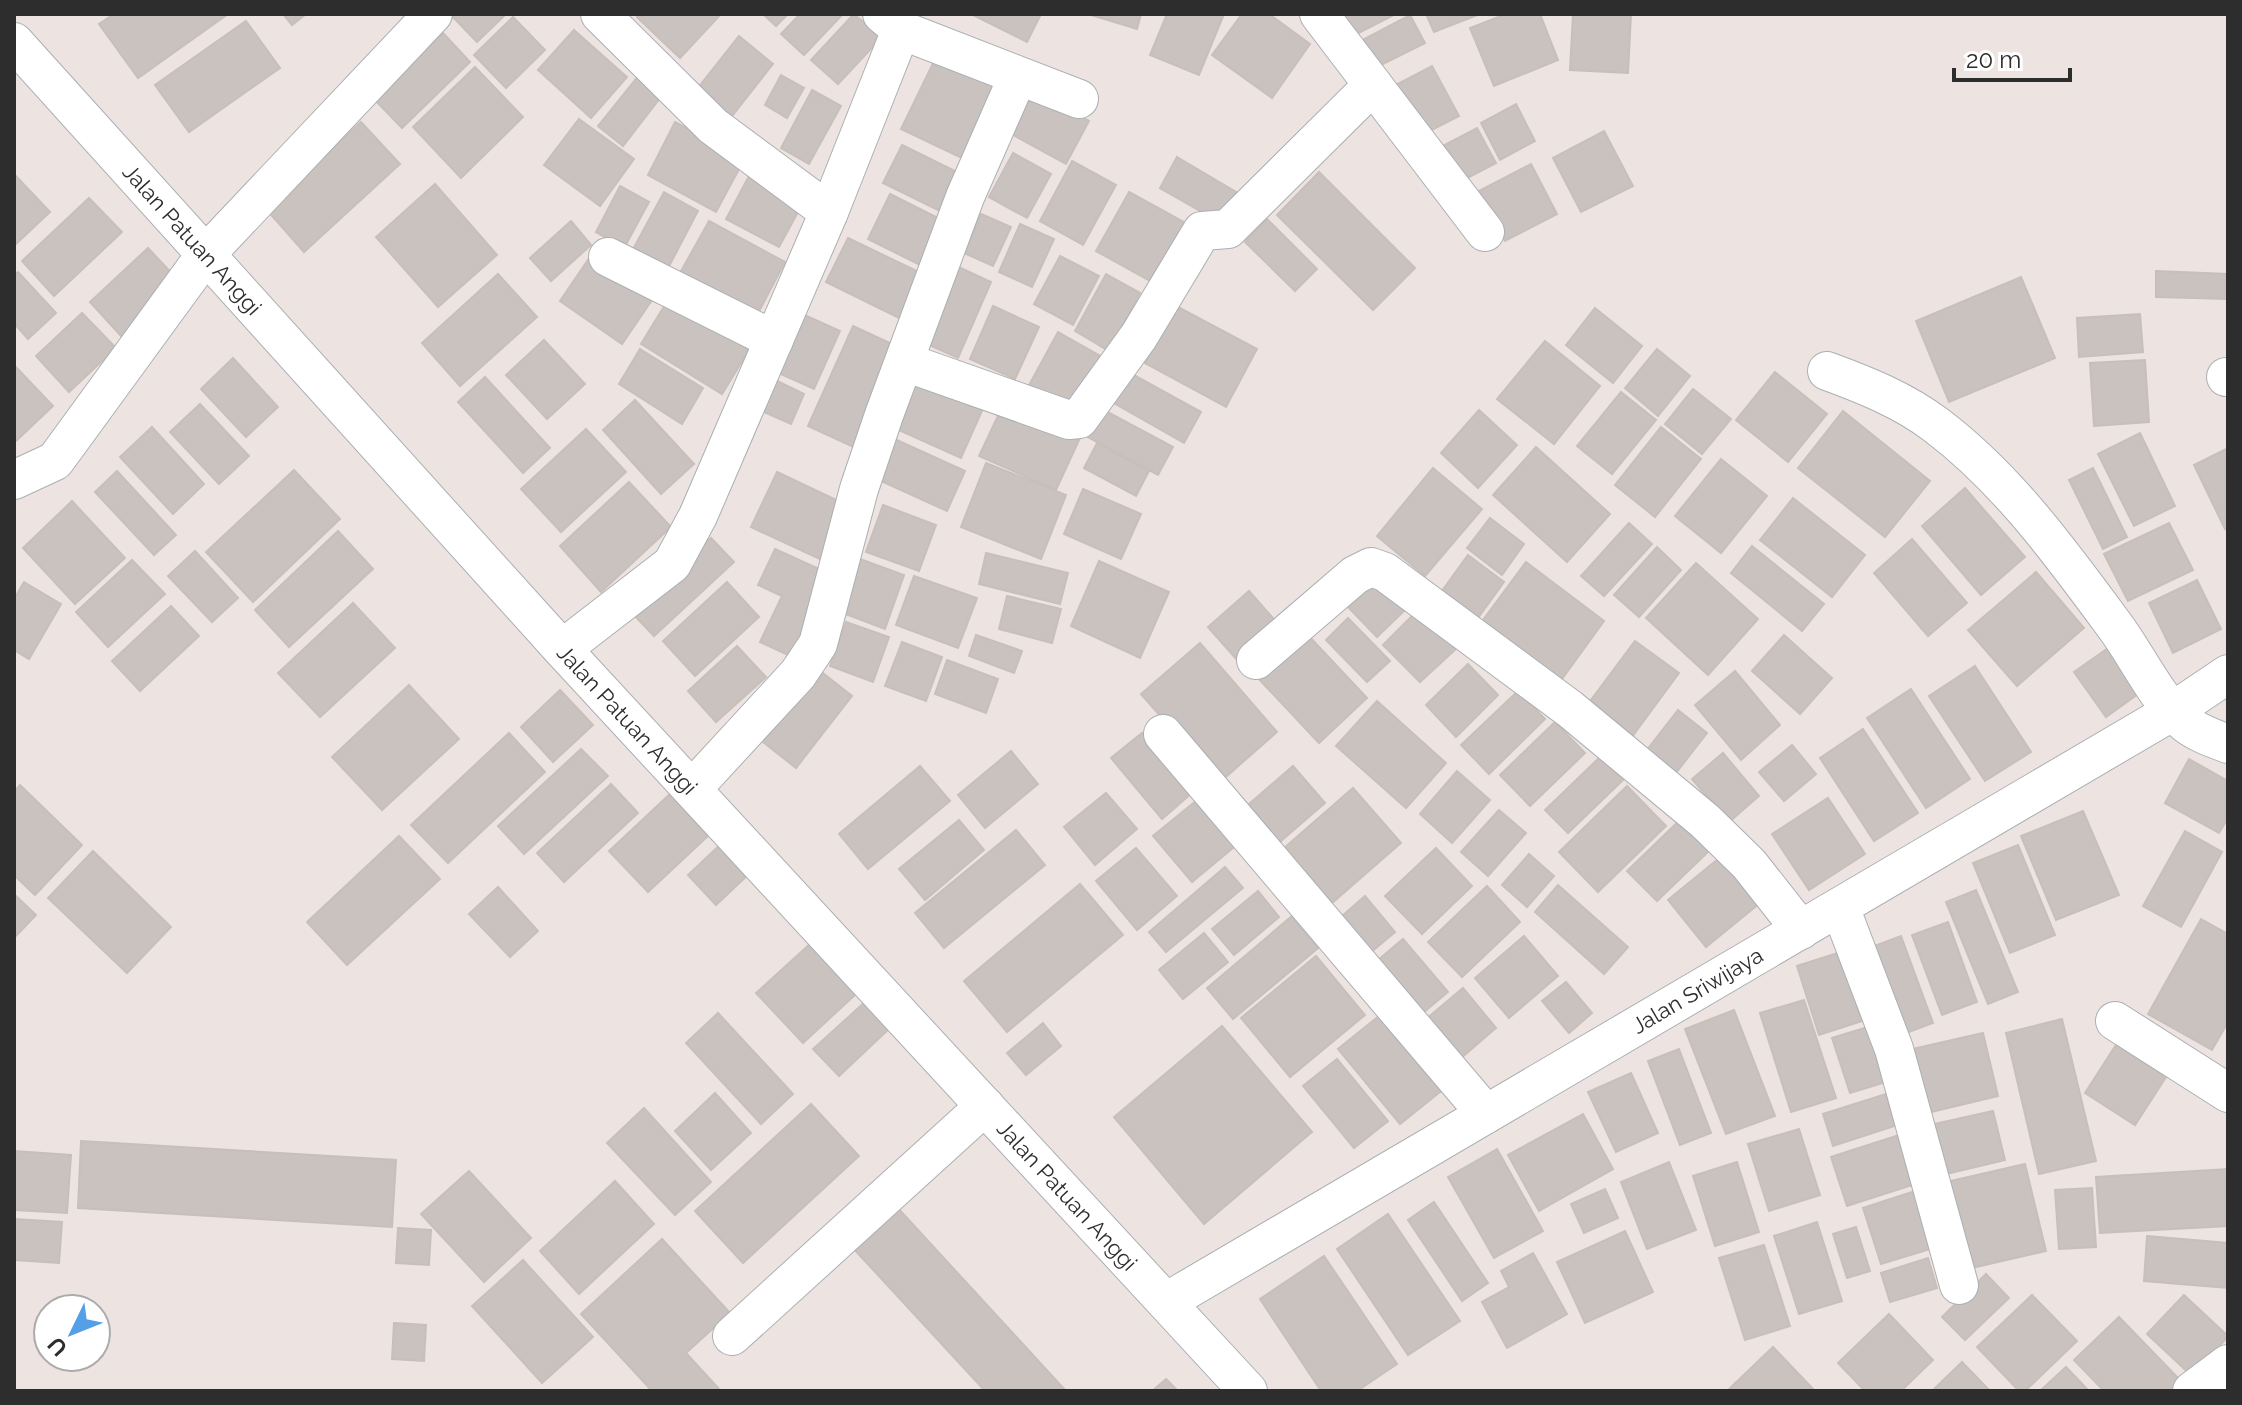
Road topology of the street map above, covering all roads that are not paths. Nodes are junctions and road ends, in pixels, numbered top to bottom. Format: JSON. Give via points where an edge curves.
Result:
{"nodes":[{"id":1,"x":433,"y":14,"type":"edge"},
{"id":2,"x":600,"y":14,"type":"edge"},
{"id":3,"x":1319,"y":14,"type":"edge"},
{"id":4,"x":892,"y":22,"type":"edge"},
{"id":5,"x":14,"y":42,"type":"edge"},
{"id":6,"x":1018,"y":76,"type":"junction"},
{"id":7,"x":1373,"y":85,"type":"junction"},
{"id":8,"x":1079,"y":99,"type":"dead end"},
{"id":9,"x":829,"y":212,"type":"junction"},
{"id":10,"x":1485,"y":232,"type":"dead end"},
{"id":11,"x":206,"y":254,"type":"junction"},
{"id":12,"x":608,"y":257,"type":"dead end"},
{"id":13,"x":774,"y":340,"type":"junction"},
{"id":14,"x":905,"y":362,"type":"junction"},
{"id":15,"x":1827,"y":371,"type":"dead end"},
{"id":16,"x":14,"y":480,"type":"edge"},
{"id":17,"x":562,"y":649,"type":"junction"},
{"id":18,"x":1256,"y":660,"type":"dead end"},
{"id":19,"x":2228,"y":674,"type":"edge"},
{"id":20,"x":2173,"y":711,"type":"junction"},
{"id":21,"x":1163,"y":734,"type":"dead end"},
{"id":22,"x":2228,"y":744,"type":"edge"},
{"id":23,"x":692,"y":789,"type":"junction"},
{"id":24,"x":1840,"y":907,"type":"junction"},
{"id":25,"x":1801,"y":930,"type":"junction"},
{"id":26,"x":2115,"y":1021,"type":"dead end"},
{"id":27,"x":2228,"y":1093,"type":"edge"},
{"id":28,"x":985,"y":1106,"type":"junction"},
{"id":29,"x":1486,"y":1114,"type":"junction"},
{"id":30,"x":1959,"y":1285,"type":"dead end"},
{"id":31,"x":1166,"y":1302,"type":"junction"},
{"id":32,"x":732,"y":1336,"type":"dead end"},
{"id":33,"x":2228,"y":1364,"type":"edge"},
{"id":34,"x":1248,"y":1391,"type":"edge"},
{"id":35,"x":2192,"y":1391,"type":"edge"}],
"edges":[{"from":1,"to":11,"type":"street"},
{"from":2,"to":9,"type":"street","via":[[713,126]]},
{"from":3,"to":7,"type":"street"},
{"from":4,"to":6,"type":"street"},
{"from":4,"to":9,"type":"street"},
{"from":5,"to":11,"type":"street","name":"Jalan Patuan Anggi"},
{"from":6,"to":8,"type":"street"},
{"from":6,"to":14,"type":"street","via":[[965,197]]},
{"from":7,"to":10,"type":"street"},
{"from":7,"to":14,"type":"street","via":[[1228,229],[1202,231],[1139,336],[1079,419],[1069,420]]},
{"from":9,"to":13,"type":"street"},
{"from":11,"to":16,"type":"street","via":[[55,461]]},
{"from":11,"to":17,"type":"street","name":"Jalan Patuan Anggi"},
{"from":12,"to":13,"type":"street"},
{"from":13,"to":17,"type":"street","via":[[672,564]]},
{"from":14,"to":23,"type":"street","via":[[859,489],[818,644]]},
{"from":15,"to":20,"type":"street","via":[[1877,390],[1935,424],[1990,474],[2047,538]]},
{"from":17,"to":23,"type":"street","name":"Jalan Patuan Anggi"},
{"from":18,"to":25,"type":"street","via":[[1355,575],[1371,567],[1385,572],[1570,709],[1705,821],[1749,864]]},
{"from":19,"to":20,"type":"street","name":"Jalan Sriwijaya"},
{"from":20,"to":22,"type":"street","via":[[2197,731]]},
{"from":20,"to":24,"type":"street","name":"Jalan Sriwijaya"},
{"from":21,"to":29,"type":"street"},
{"from":23,"to":28,"type":"street","name":"Jalan Patuan Anggi"},
{"from":24,"to":25,"type":"street","name":"Jalan Sriwijaya"},
{"from":24,"to":30,"type":"street","via":[[1894,1049]]},
{"from":25,"to":29,"type":"street","name":"Jalan Sriwijaya"},
{"from":26,"to":27,"type":"street"},
{"from":28,"to":31,"type":"street","name":"Jalan Patuan Anggi"},
{"from":28,"to":32,"type":"street"},
{"from":29,"to":31,"type":"street","name":"Jalan Sriwijaya"},
{"from":31,"to":34,"type":"street","name":"Jalan Patuan Anggi"},
{"from":33,"to":35,"type":"street"}]}
